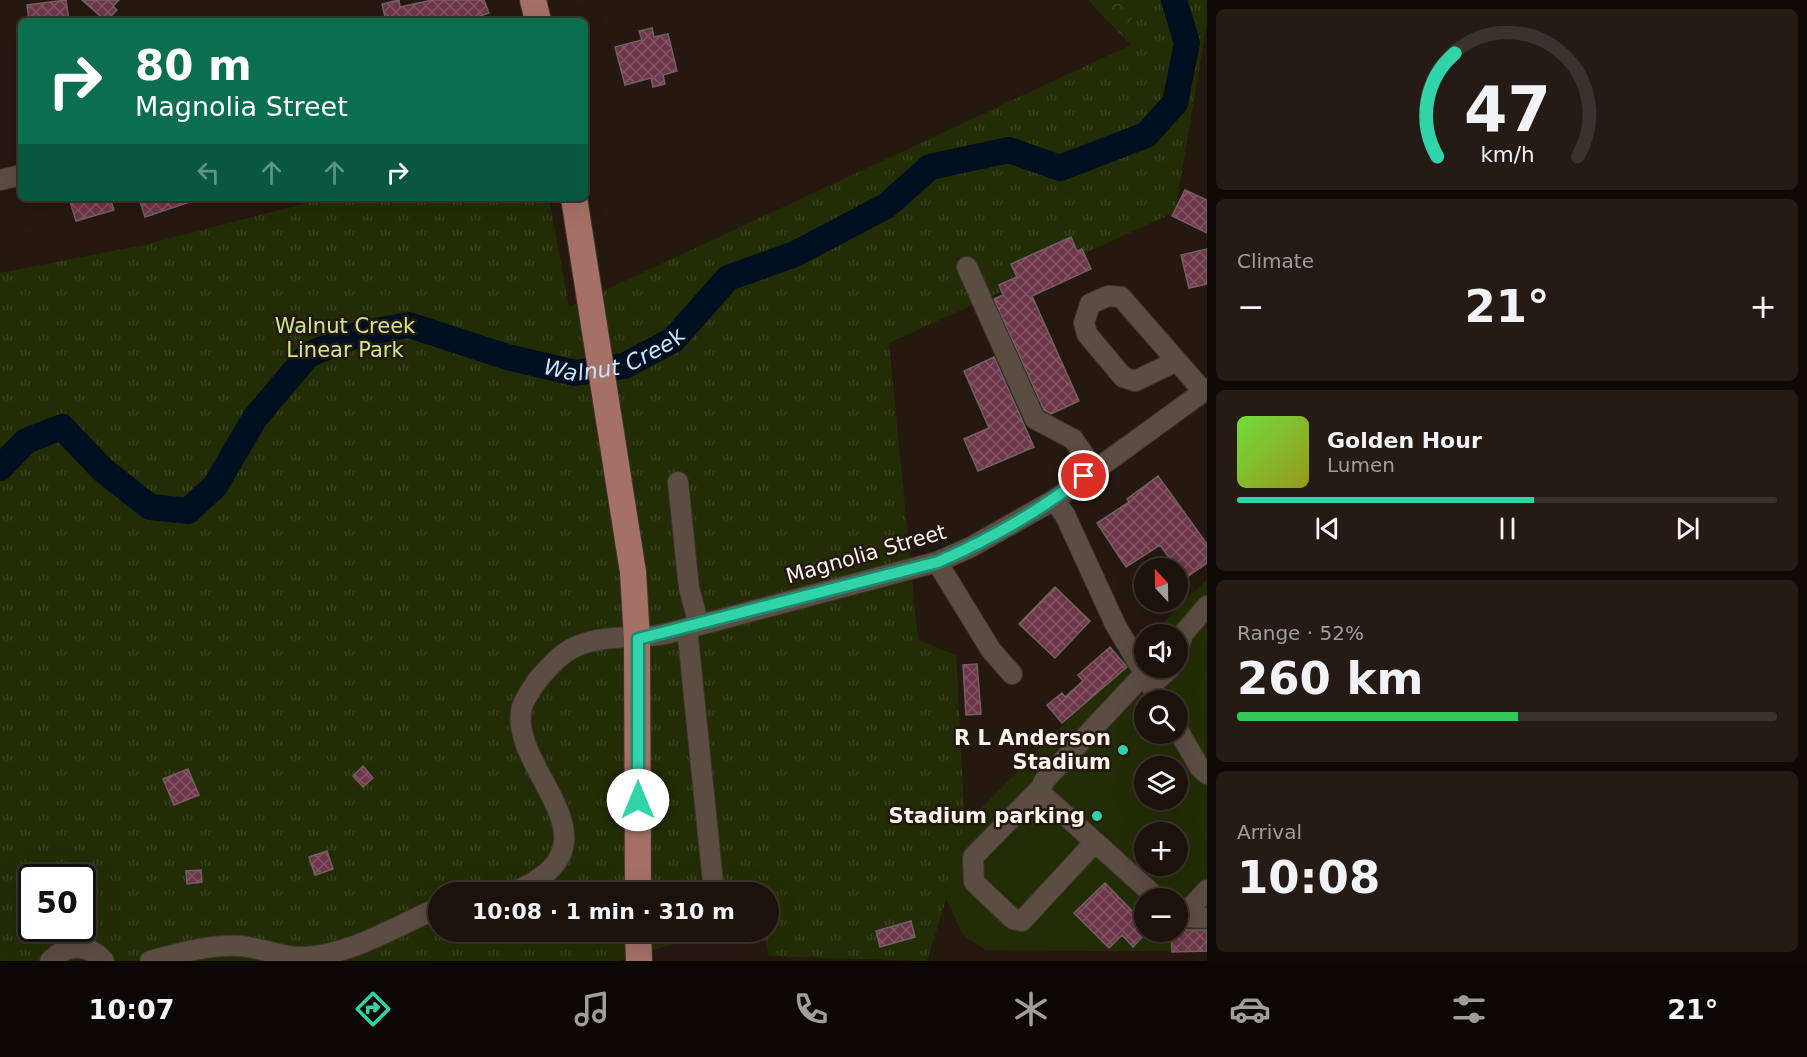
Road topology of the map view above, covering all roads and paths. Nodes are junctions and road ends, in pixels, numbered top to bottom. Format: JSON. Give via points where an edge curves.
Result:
{"nodes":[{"id":1,"x":533,"y":0,"type":"edge"},
{"id":2,"x":537,"y":18,"type":"edge"},
{"id":3,"x":18,"y":176,"type":"edge"},
{"id":4,"x":0,"y":180,"type":"edge"},
{"id":5,"x":575,"y":201,"type":"edge"},
{"id":6,"x":967,"y":267,"type":"dead end"},
{"id":7,"x":1177,"y":361,"type":"junction"},
{"id":8,"x":1205,"y":390,"type":"edge"},
{"id":9,"x":1094,"y":469,"type":"junction"},
{"id":10,"x":678,"y":482,"type":"dead end"},
{"id":11,"x":1054,"y":500,"type":"junction"},
{"id":12,"x":938,"y":562,"type":"junction"},
{"id":13,"x":1207,"y":606,"type":"edge"},
{"id":14,"x":693,"y":627,"type":"junction"},
{"id":15,"x":1188,"y":628,"type":"edge"},
{"id":16,"x":638,"y":639,"type":"junction"},
{"id":17,"x":1012,"y":674,"type":"dead end"},
{"id":18,"x":1152,"y":687,"type":"edge"},
{"id":19,"x":1186,"y":744,"type":"edge"},
{"id":20,"x":1207,"y":774,"type":"edge"},
{"id":21,"x":1041,"y":788,"type":"junction"},
{"id":22,"x":1095,"y":842,"type":"junction"},
{"id":23,"x":537,"y":882,"type":"edge"},
{"id":24,"x":638,"y":882,"type":"edge"},
{"id":25,"x":713,"y":882,"type":"edge"},
{"id":26,"x":1145,"y":888,"type":"edge"},
{"id":27,"x":1207,"y":890,"type":"edge"},
{"id":28,"x":1188,"y":908,"type":"edge"},
{"id":29,"x":428,"y":912,"type":"edge"},
{"id":30,"x":1188,"y":917,"type":"edge"},
{"id":31,"x":1207,"y":918,"type":"edge"},
{"id":32,"x":638,"y":942,"type":"edge"},
{"id":33,"x":50,"y":961,"type":"edge"},
{"id":34,"x":104,"y":961,"type":"edge"},
{"id":35,"x":150,"y":961,"type":"edge"},
{"id":36,"x":639,"y":961,"type":"edge"}],
"edges":[{"from":1,"to":2,"type":"main road"},
{"from":3,"to":4,"type":"street"},
{"from":5,"to":16,"type":"main road","via":[[633,572]]},
{"from":6,"to":9,"type":"street","via":[[1035,419],[1073,439]]},
{"from":7,"to":7,"type":"street","via":[[1120,297],[1108,296],[1090,304],[1084,323],[1087,334],[1123,377],[1135,381]]},
{"from":7,"to":8,"type":"street"},
{"from":8,"to":9,"type":"street","name":"Magnolia Street"},
{"from":9,"to":11,"type":"street","name":"Magnolia Street"},
{"from":10,"to":14,"type":"street"},
{"from":11,"to":12,"type":"street","name":"Magnolia Street"},
{"from":11,"to":18,"type":"street","via":[[1065,515],[1116,626]]},
{"from":12,"to":14,"type":"street","name":"Magnolia Street"},
{"from":12,"to":17,"type":"street","via":[[991,650]]},
{"from":13,"to":15,"type":"street"},
{"from":14,"to":16,"type":"street","name":"Magnolia Street"},
{"from":14,"to":25,"type":"street"},
{"from":16,"to":23,"type":"street","name":"Magnolia Street","via":[[600,638],[560,656],[538,680],[522,707],[523,734],[552,796],[564,846],[555,865]]},
{"from":16,"to":24,"type":"main road"},
{"from":18,"to":21,"type":"street","via":[[1044,780]]},
{"from":19,"to":20,"type":"street"},
{"from":21,"to":22,"type":"street"},
{"from":21,"to":22,"type":"street","via":[[973,857],[974,882],[1013,919],[1022,921]]},
{"from":22,"to":26,"type":"street"},
{"from":27,"to":28,"type":"street"},
{"from":29,"to":35,"type":"street","via":[[350,947],[306,957],[282,957],[242,946],[192,950]]},
{"from":30,"to":31,"type":"street"},
{"from":32,"to":36,"type":"main road"},
{"from":33,"to":34,"type":"street","via":[[65,949],[75,947],[95,952]]}]}
